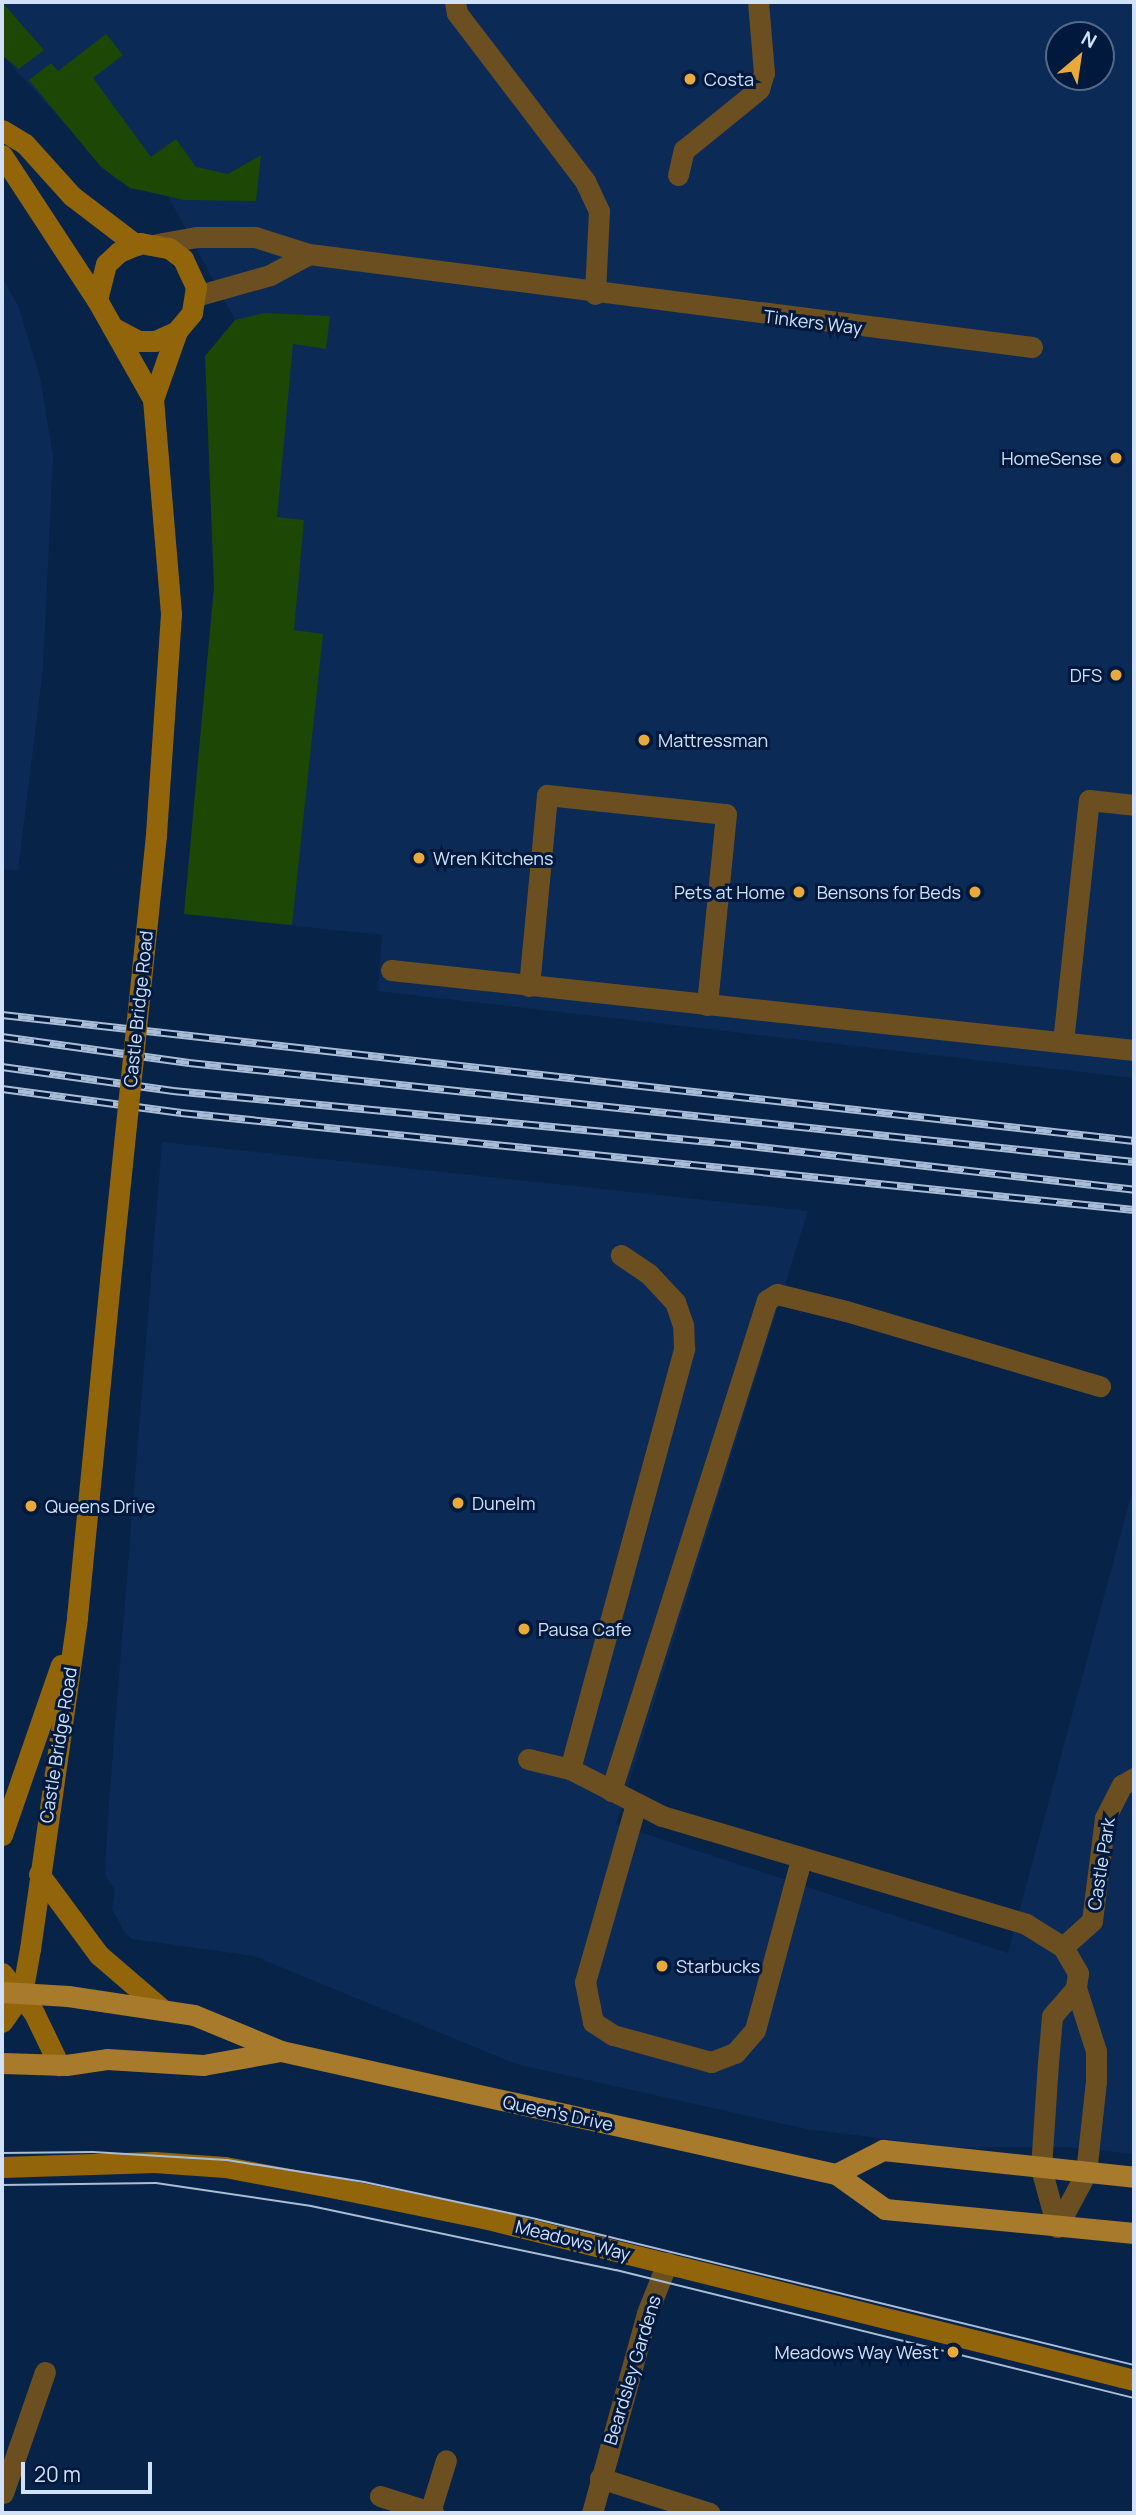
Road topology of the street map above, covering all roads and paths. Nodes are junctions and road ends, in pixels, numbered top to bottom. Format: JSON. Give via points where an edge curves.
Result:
{"nodes":[{"id":1,"x":456,"y":2,"type":"edge"},
{"id":2,"x":758,"y":2,"type":"edge"},
{"id":3,"x":2,"y":130,"type":"edge"},
{"id":4,"x":2,"y":155,"type":"edge"},
{"id":5,"x":678,"y":174,"type":"dead end"},
{"id":6,"x":147,"y":245,"type":"junction"},
{"id":7,"x":309,"y":254,"type":"junction"},
{"id":8,"x":595,"y":294,"type":"junction"},
{"id":9,"x":196,"y":296,"type":"junction"},
{"id":10,"x":97,"y":300,"type":"junction"},
{"id":11,"x":108,"y":324,"type":"junction"},
{"id":12,"x":177,"y":331,"type":"junction"},
{"id":13,"x":1032,"y":347,"type":"dead end"},
{"id":14,"x":153,"y":399,"type":"junction"},
{"id":15,"x":1134,"y":805,"type":"edge"},
{"id":16,"x":391,"y":970,"type":"dead end"},
{"id":17,"x":529,"y":986,"type":"junction"},
{"id":18,"x":707,"y":1004,"type":"junction"},
{"id":19,"x":1063,"y":1042,"type":"junction"},
{"id":20,"x":1134,"y":1050,"type":"edge"},
{"id":21,"x":621,"y":1255,"type":"dead end"},
{"id":22,"x":1100,"y":1386,"type":"dead end"},
{"id":23,"x":77,"y":1617,"type":"junction"},
{"id":24,"x":528,"y":1759,"type":"dead end"},
{"id":25,"x":570,"y":1769,"type":"junction"},
{"id":26,"x":1134,"y":1777,"type":"edge"},
{"id":27,"x":611,"y":1791,"type":"junction"},
{"id":28,"x":636,"y":1804,"type":"junction"},
{"id":29,"x":2,"y":1835,"type":"edge"},
{"id":30,"x":800,"y":1859,"type":"junction"},
{"id":31,"x":39,"y":1874,"type":"junction"},
{"id":32,"x":1063,"y":1947,"type":"junction"},
{"id":33,"x":2,"y":1973,"type":"edge"},
{"id":34,"x":1076,"y":1988,"type":"junction"},
{"id":35,"x":12,"y":1993,"type":"edge"},
{"id":36,"x":163,"y":2010,"type":"junction"},
{"id":37,"x":2,"y":2022,"type":"edge"},
{"id":38,"x":281,"y":2051,"type":"junction"},
{"id":39,"x":2,"y":2063,"type":"edge"},
{"id":40,"x":59,"y":2065,"type":"junction"},
{"id":41,"x":2,"y":2167,"type":"edge"},
{"id":42,"x":1041,"y":2168,"type":"junction"},
{"id":43,"x":1086,"y":2173,"type":"junction"},
{"id":44,"x":836,"y":2174,"type":"junction"},
{"id":45,"x":1134,"y":2176,"type":"edge"},
{"id":46,"x":1057,"y":2227,"type":"junction"},
{"id":47,"x":1134,"y":2233,"type":"edge"},
{"id":48,"x":667,"y":2263,"type":"junction"},
{"id":49,"x":45,"y":2372,"type":"dead end"},
{"id":50,"x":1134,"y":2380,"type":"edge"},
{"id":51,"x":446,"y":2460,"type":"dead end"},
{"id":52,"x":600,"y":2478,"type":"junction"},
{"id":53,"x":5,"y":2479,"type":"edge"},
{"id":54,"x":380,"y":2497,"type":"dead end"},
{"id":55,"x":431,"y":2513,"type":"edge"},
{"id":56,"x":592,"y":2513,"type":"edge"},
{"id":57,"x":710,"y":2513,"type":"edge"}],
"edges":[{"from":1,"to":8,"type":"street","via":[[457,13],[589,191],[599,211]]},
{"from":2,"to":5,"type":"street","via":[[764,73],[759,89],[684,150]]},
{"from":3,"to":6,"type":"street","via":[[25,144],[72,196]]},
{"from":4,"to":10,"type":"street","name":"Castle Bridge Road"},
{"from":6,"to":7,"type":"street","name":"Tinkers Way","via":[[197,237],[256,237]]},
{"from":6,"to":9,"type":"street","via":[[183,259]]},
{"from":6,"to":10,"type":"street","via":[[106,264]]},
{"from":7,"to":8,"type":"street","name":"Tinkers Way"},
{"from":7,"to":9,"type":"street","via":[[270,275]]},
{"from":8,"to":13,"type":"street","name":"Tinkers Way"},
{"from":9,"to":12,"type":"street","name":"Castle Bridge Road","via":[[192,313]]},
{"from":10,"to":11,"type":"street","name":"Castle Bridge Road"},
{"from":11,"to":12,"type":"street","via":[[138,341],[155,341]]},
{"from":11,"to":14,"type":"street","name":"Castle Bridge Road"},
{"from":12,"to":14,"type":"street","name":"Castle Bridge Road"},
{"from":14,"to":23,"type":"street","name":"Castle Bridge Road","bridge":true,"via":[[170,614],[156,836]]},
{"from":15,"to":19,"type":"street","via":[[1089,800]]},
{"from":16,"to":17,"type":"street"},
{"from":17,"to":18,"type":"street"},
{"from":17,"to":18,"type":"street","via":[[547,795],[726,814]]},
{"from":18,"to":19,"type":"street"},
{"from":19,"to":20,"type":"street"},
{"from":21,"to":25,"type":"street","via":[[649,1273],[675,1302],[684,1348]]},
{"from":22,"to":27,"type":"street","via":[[835,1308],[777,1294],[766,1300]]},
{"from":23,"to":29,"type":"street","name":"Castle Bridge Road"},
{"from":23,"to":31,"type":"street","name":"Castle Bridge Road"},
{"from":24,"to":25,"type":"street"},
{"from":25,"to":27,"type":"street"},
{"from":26,"to":32,"type":"street","name":"Castle Park","via":[[1122,1785],[1105,1818],[1092,1922]]},
{"from":27,"to":28,"type":"street"},
{"from":28,"to":30,"type":"street"},
{"from":28,"to":30,"type":"street","via":[[585,1982],[593,2022],[613,2035],[710,2062],[736,2053],[755,2030]]},
{"from":30,"to":32,"type":"street","via":[[1026,1924]]},
{"from":31,"to":35,"type":"street","name":"Castle Bridge Road"},
{"from":31,"to":36,"type":"street","via":[[99,1955]]},
{"from":32,"to":34,"type":"street","via":[[1078,1973]]},
{"from":33,"to":35,"type":"street"},
{"from":34,"to":42,"type":"street","via":[[1052,2016]]},
{"from":34,"to":43,"type":"street","via":[[1096,2051]]},
{"from":35,"to":36,"type":"main road","name":"Queen's Drive"},
{"from":35,"to":37,"type":"street","name":"Castle Bridge Road"},
{"from":35,"to":40,"type":"street","via":[[47,2034]]},
{"from":36,"to":38,"type":"main road","name":"Queen's Drive","via":[[194,2015]]},
{"from":38,"to":40,"type":"main road","name":"Queen's Drive","via":[[203,2066],[107,2059]]},
{"from":38,"to":44,"type":"main road","name":"Queen's Drive"},
{"from":39,"to":40,"type":"main road","name":"Queen's Drive"},
{"from":41,"to":48,"type":"street","name":"Meadows Way","via":[[154,2162],[225,2167],[484,2218]]},
{"from":42,"to":43,"type":"main road"},
{"from":42,"to":44,"type":"main road","via":[[883,2150]]},
{"from":42,"to":46,"type":"street"},
{"from":43,"to":45,"type":"main road"},
{"from":43,"to":46,"type":"street"},
{"from":44,"to":46,"type":"main road","name":"Queen's Drive","via":[[886,2209]]},
{"from":46,"to":47,"type":"main road","name":"Queen's Drive"},
{"from":48,"to":50,"type":"street","name":"Meadows Way"},
{"from":48,"to":52,"type":"street","name":"Beardsley Gardens","via":[[647,2313]]},
{"from":49,"to":53,"type":"street"},
{"from":51,"to":55,"type":"street"},
{"from":52,"to":56,"type":"street","name":"Beardsley Gardens"},
{"from":52,"to":57,"type":"street"},
{"from":54,"to":55,"type":"street"}]}
